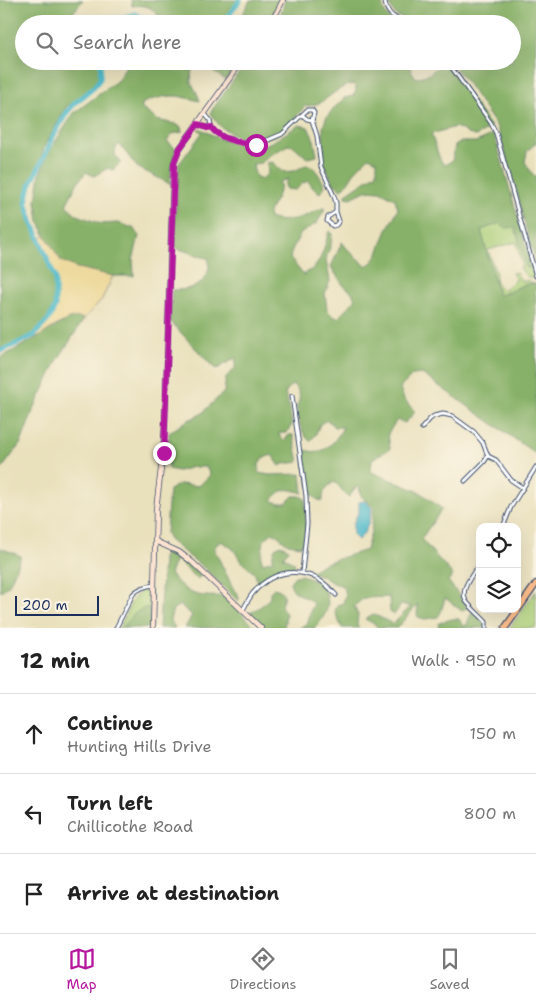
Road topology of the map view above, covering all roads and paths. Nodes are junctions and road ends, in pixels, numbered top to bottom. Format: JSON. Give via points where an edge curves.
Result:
{"nodes":[{"id":1,"x":283,"y":0,"type":"edge"},
{"id":2,"x":385,"y":0,"type":"edge"},
{"id":3,"x":274,"y":15,"type":"edge"},
{"id":4,"x":391,"y":15,"type":"edge"},
{"id":5,"x":236,"y":70,"type":"edge"},
{"id":6,"x":453,"y":70,"type":"edge"},
{"id":7,"x":204,"y":114,"type":"junction"},
{"id":8,"x":302,"y":115,"type":"junction"},
{"id":9,"x":312,"y":120,"type":"junction"},
{"id":10,"x":198,"y":124,"type":"junction"},
{"id":11,"x":211,"y":127,"type":"junction"},
{"id":12,"x":336,"y":212,"type":"dead end"},
{"id":13,"x":536,"y":276,"type":"edge"},
{"id":14,"x":292,"y":396,"type":"dead end"},
{"id":15,"x":422,"y":428,"type":"dead end"},
{"id":16,"x":488,"y":456,"type":"junction"},
{"id":17,"x":536,"y":467,"type":"edge"},
{"id":18,"x":465,"y":482,"type":"dead end"},
{"id":19,"x":523,"y":488,"type":"junction"},
{"id":20,"x":505,"y":523,"type":"edge"},
{"id":21,"x":155,"y":541,"type":"junction"},
{"id":22,"x":477,"y":568,"type":"edge"},
{"id":23,"x":302,"y":572,"type":"junction"},
{"id":24,"x":536,"y":584,"type":"edge"},
{"id":25,"x":154,"y":585,"type":"junction"},
{"id":26,"x":336,"y":595,"type":"dead end"},
{"id":27,"x":243,"y":610,"type":"junction"},
{"id":28,"x":116,"y":628,"type":"edge"},
{"id":29,"x":153,"y":628,"type":"edge"},
{"id":30,"x":261,"y":628,"type":"edge"},
{"id":31,"x":486,"y":628,"type":"edge"},
{"id":32,"x":505,"y":628,"type":"edge"}],
"edges":[{"from":1,"to":3,"type":"main road"},
{"from":2,"to":4,"type":"street"},
{"from":5,"to":7,"type":"main road"},
{"from":6,"to":13,"type":"street","via":[[496,133]]},
{"from":7,"to":10,"type":"main road"},
{"from":7,"to":11,"type":"street"},
{"from":8,"to":9,"type":"street"},
{"from":8,"to":9,"type":"street","via":[[312,110]]},
{"from":8,"to":11,"type":"street","via":[[282,134],[256,145],[225,138]]},
{"from":9,"to":12,"type":"street","via":[[321,167],[334,196]]},
{"from":10,"to":11,"type":"street"},
{"from":10,"to":21,"type":"main road","via":[[174,163],[164,453]]},
{"from":14,"to":23,"type":"street","via":[[308,524]]},
{"from":15,"to":16,"type":"street","via":[[434,416],[452,416],[477,434]]},
{"from":16,"to":18,"type":"street"},
{"from":16,"to":19,"type":"street"},
{"from":17,"to":19,"type":"street"},
{"from":19,"to":20,"type":"street"},
{"from":21,"to":25,"type":"main road"},
{"from":21,"to":27,"type":"main road","via":[[186,557]]},
{"from":22,"to":31,"type":"street","via":[[466,585],[465,595],[466,601],[486,622]]},
{"from":23,"to":26,"type":"street","via":[[320,580]]},
{"from":23,"to":27,"type":"street","via":[[276,576],[263,583]]},
{"from":24,"to":32,"type":"highway"},
{"from":25,"to":28,"type":"street","via":[[133,594]]},
{"from":25,"to":29,"type":"main road"},
{"from":27,"to":30,"type":"main road"}]}
